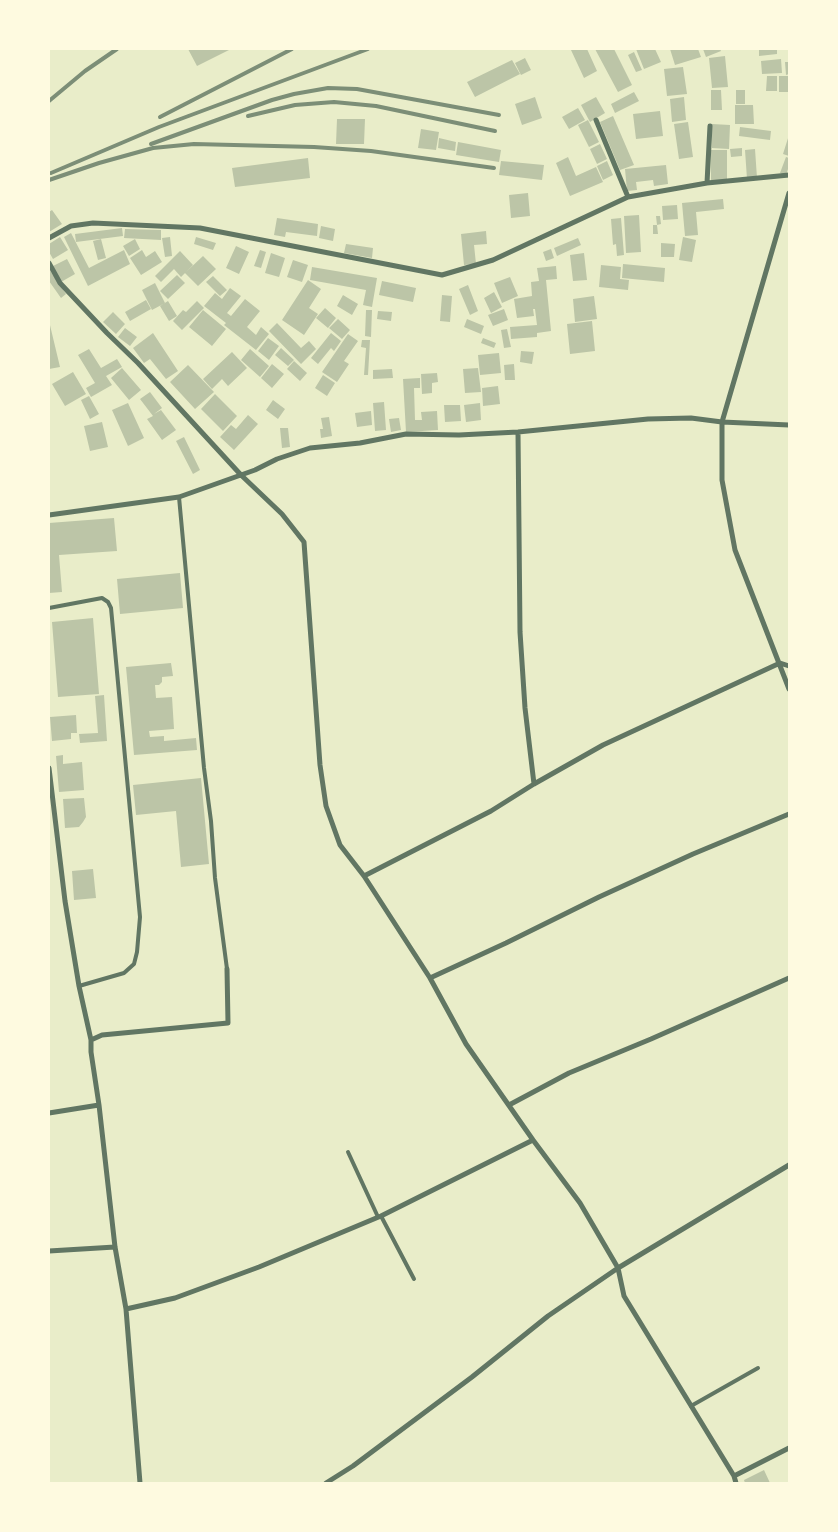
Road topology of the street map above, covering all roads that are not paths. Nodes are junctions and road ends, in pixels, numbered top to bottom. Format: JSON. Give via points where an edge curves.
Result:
{"nodes":[{"id":1,"x":596,"y":120,"type":"dead end"},
{"id":2,"x":710,"y":126,"type":"dead end"},
{"id":3,"x":789,"y":175,"type":"edge"},
{"id":4,"x":707,"y":184,"type":"junction"},
{"id":5,"x":789,"y":193,"type":"edge"},
{"id":6,"x":628,"y":197,"type":"junction"},
{"id":7,"x":49,"y":238,"type":"edge"},
{"id":8,"x":49,"y":263,"type":"edge"},
{"id":9,"x":722,"y":422,"type":"junction"},
{"id":10,"x":789,"y":425,"type":"edge"},
{"id":11,"x":518,"y":432,"type":"junction"},
{"id":12,"x":241,"y":475,"type":"junction"},
{"id":13,"x":179,"y":496,"type":"junction"},
{"id":14,"x":49,"y":515,"type":"edge"},
{"id":15,"x":49,"y":608,"type":"edge"},
{"id":16,"x":780,"y":663,"type":"junction"},
{"id":17,"x":789,"y":666,"type":"edge"},
{"id":18,"x":789,"y":689,"type":"edge"},
{"id":19,"x":49,"y":768,"type":"edge"},
{"id":20,"x":534,"y":784,"type":"junction"},
{"id":21,"x":789,"y":814,"type":"edge"},
{"id":22,"x":364,"y":876,"type":"junction"},
{"id":23,"x":227,"y":969,"type":"joint"},
{"id":24,"x":430,"y":978,"type":"junction"},
{"id":25,"x":789,"y":978,"type":"edge"},
{"id":26,"x":80,"y":986,"type":"junction"},
{"id":27,"x":91,"y":1040,"type":"junction"},
{"id":28,"x":99,"y":1105,"type":"junction"},
{"id":29,"x":509,"y":1106,"type":"junction"},
{"id":30,"x":49,"y":1113,"type":"edge"},
{"id":31,"x":533,"y":1140,"type":"junction"},
{"id":32,"x":348,"y":1152,"type":"dead end"},
{"id":33,"x":789,"y":1165,"type":"edge"},
{"id":34,"x":380,"y":1216,"type":"junction"},
{"id":35,"x":115,"y":1246,"type":"junction"},
{"id":36,"x":49,"y":1251,"type":"edge"},
{"id":37,"x":618,"y":1268,"type":"junction"},
{"id":38,"x":414,"y":1280,"type":"dead end"},
{"id":39,"x":126,"y":1309,"type":"junction"},
{"id":40,"x":758,"y":1368,"type":"dead end"},
{"id":41,"x":691,"y":1406,"type":"junction"},
{"id":42,"x":789,"y":1448,"type":"edge"},
{"id":43,"x":734,"y":1476,"type":"junction"},
{"id":44,"x":140,"y":1483,"type":"edge"},
{"id":45,"x":326,"y":1483,"type":"edge"},
{"id":46,"x":736,"y":1483,"type":"edge"}],
"edges":[{"from":1,"to":6,"type":"street"},
{"from":2,"to":4,"type":"street"},
{"from":3,"to":4,"type":"street"},
{"from":4,"to":6,"type":"street"},
{"from":5,"to":9,"type":"street"},
{"from":6,"to":7,"type":"street","via":[[493,260],[442,275],[200,228],[93,223],[72,226]]},
{"from":8,"to":12,"type":"street","via":[[60,282]]},
{"from":9,"to":10,"type":"street"},
{"from":9,"to":11,"type":"street","via":[[691,418],[648,419]]},
{"from":9,"to":16,"type":"street","via":[[722,480],[735,550]]},
{"from":11,"to":12,"type":"street","via":[[459,436],[406,434],[310,448]]},
{"from":11,"to":20,"type":"street","via":[[520,632]]},
{"from":12,"to":13,"type":"street"},
{"from":12,"to":22,"type":"street","via":[[282,514],[304,542],[320,765],[326,806],[340,845]]},
{"from":13,"to":14,"type":"street"},
{"from":13,"to":23,"type":"lane","via":[[214,878]]},
{"from":15,"to":26,"type":"lane","via":[[102,598],[111,608],[140,917],[134,964],[124,973]]},
{"from":16,"to":17,"type":"street"},
{"from":16,"to":18,"type":"street"},
{"from":16,"to":20,"type":"street","via":[[603,745]]},
{"from":19,"to":26,"type":"street","via":[[65,900]]},
{"from":20,"to":22,"type":"street","via":[[491,811]]},
{"from":21,"to":24,"type":"street","via":[[693,854]]},
{"from":22,"to":24,"type":"street"},
{"from":23,"to":27,"type":"street","via":[[228,1023],[102,1035]]},
{"from":24,"to":29,"type":"street","via":[[466,1044]]},
{"from":25,"to":29,"type":"street","via":[[569,1072]]},
{"from":26,"to":27,"type":"street"},
{"from":27,"to":28,"type":"street"},
{"from":28,"to":30,"type":"street"},
{"from":28,"to":35,"type":"street"},
{"from":29,"to":31,"type":"street"},
{"from":31,"to":34,"type":"street"},
{"from":31,"to":37,"type":"street","via":[[580,1203]]},
{"from":32,"to":34,"type":"lane"},
{"from":33,"to":37,"type":"street"},
{"from":34,"to":38,"type":"lane"},
{"from":34,"to":39,"type":"street","via":[[259,1267],[184,1294]]},
{"from":35,"to":36,"type":"street"},
{"from":35,"to":39,"type":"street"},
{"from":37,"to":41,"type":"street","via":[[624,1296]]},
{"from":37,"to":45,"type":"street","via":[[548,1316],[472,1377]]},
{"from":39,"to":44,"type":"street"},
{"from":40,"to":41,"type":"lane"},
{"from":41,"to":43,"type":"street"},
{"from":42,"to":43,"type":"street"},
{"from":43,"to":46,"type":"street"}]}
